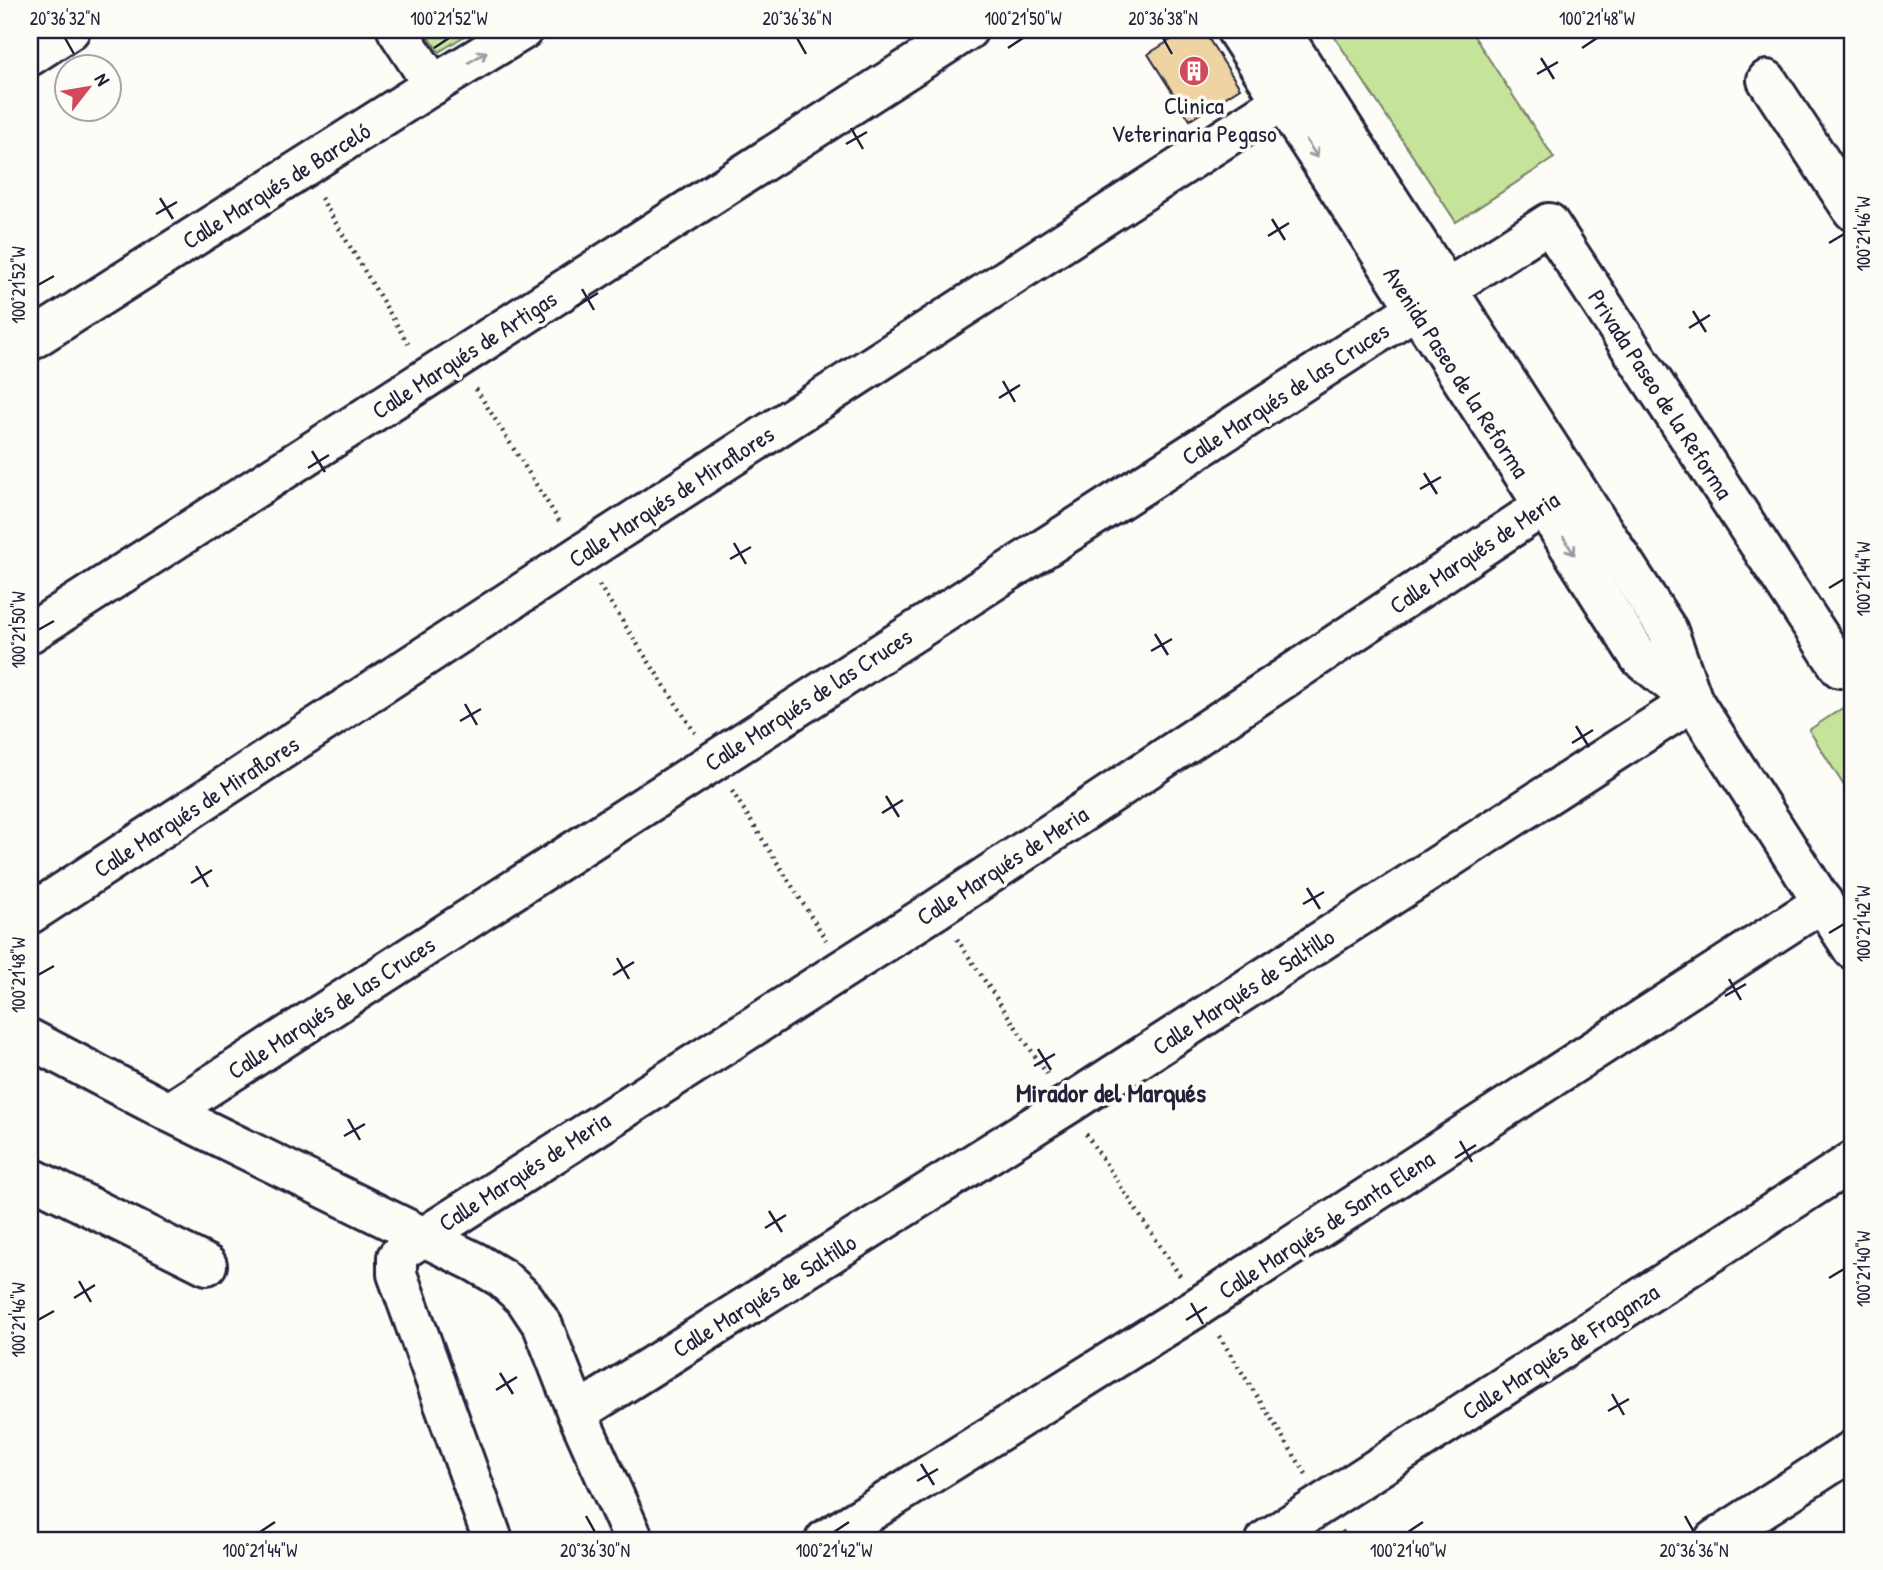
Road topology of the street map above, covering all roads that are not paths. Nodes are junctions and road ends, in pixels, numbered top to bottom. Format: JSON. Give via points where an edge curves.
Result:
{"nodes":[{"id":1,"x":70,"y":30,"type":"edge"},
{"id":2,"x":397,"y":30,"type":"edge"},
{"id":3,"x":523,"y":30,"type":"edge"},
{"id":4,"x":968,"y":30,"type":"edge"},
{"id":5,"x":1236,"y":30,"type":"edge"},
{"id":6,"x":1280,"y":30,"type":"edge"},
{"id":7,"x":30,"y":55,"type":"edge"},
{"id":8,"x":1767,"y":80,"type":"dead end"},
{"id":9,"x":1313,"y":81,"type":"junction"},
{"id":10,"x":433,"y":85,"type":"junction"},
{"id":11,"x":1281,"y":102,"type":"junction"},
{"id":12,"x":1853,"y":211,"type":"edge"},
{"id":13,"x":1432,"y":299,"type":"junction"},
{"id":14,"x":30,"y":341,"type":"edge"},
{"id":15,"x":1559,"y":496,"type":"junction"},
{"id":16,"x":30,"y":633,"type":"edge"},
{"id":17,"x":1840,"y":668,"type":"dead end"},
{"id":18,"x":1693,"y":701,"type":"junction"},
{"id":19,"x":1822,"y":902,"type":"junction"},
{"id":20,"x":30,"y":914,"type":"edge"},
{"id":21,"x":1853,"y":950,"type":"edge"},
{"id":22,"x":30,"y":1039,"type":"edge"},
{"id":23,"x":169,"y":1112,"type":"junction"},
{"id":24,"x":1853,"y":1161,"type":"edge"},
{"id":25,"x":30,"y":1177,"type":"edge"},
{"id":26,"x":423,"y":1235,"type":"junction"},
{"id":27,"x":207,"y":1265,"type":"dead end"},
{"id":28,"x":577,"y":1413,"type":"junction"},
{"id":29,"x":1853,"y":1450,"type":"edge"},
{"id":30,"x":493,"y":1540,"type":"edge"},
{"id":31,"x":635,"y":1540,"type":"edge"},
{"id":32,"x":825,"y":1540,"type":"edge"},
{"id":33,"x":1266,"y":1540,"type":"edge"},
{"id":34,"x":1714,"y":1540,"type":"edge"}],
"edges":[{"from":1,"to":7,"type":"street"},
{"from":2,"to":10,"type":"street"},
{"from":10,"to":3,"type":"street","name":"Calle Marqués de Barceló","one_way":true},
{"from":4,"to":16,"type":"street","name":"Calle Marqués de Artigas"},
{"from":5,"to":11,"type":"street","name":"Avenida Paseo de la Reforma"},
{"from":6,"to":9,"type":"street","name":"Avenida Paseo de la Reforma"},
{"from":8,"to":12,"type":"street"},
{"from":9,"to":11,"type":"street","name":"Calle Marqués de Miraflores"},
{"from":9,"to":13,"type":"street","name":"Avenida Paseo de la Reforma"},
{"from":10,"to":14,"type":"street","name":"Calle Marqués de Barceló"},
{"from":11,"to":13,"type":"street","name":"Avenida Paseo de la Reforma","one_way":true},
{"from":11,"to":20,"type":"street","name":"Calle Marqués de Miraflores"},
{"from":13,"to":15,"type":"street","name":"Avenida Paseo de la Reforma"},
{"from":13,"to":17,"type":"street","name":"Privada Paseo de la Reforma","via":[[1549,223]]},
{"from":13,"to":23,"type":"street","name":"Calle Marqués de las Cruces"},
{"from":15,"to":18,"type":"street","name":"Avenida Paseo de la Reforma","via":[[1668,631]]},
{"from":15,"to":26,"type":"street","name":"Calle Marqués de Meria","via":[[937,909]]},
{"from":18,"to":19,"type":"street","name":"Avenida Paseo de la Reforma"},
{"from":18,"to":28,"type":"street","name":"Calle Marqués de Saltillo","via":[[1067,1105]]},
{"from":19,"to":21,"type":"street","name":"Avenida Paseo de la Reforma"},
{"from":19,"to":32,"type":"street","name":"Calle Marqués de Santa Elena","via":[[1199,1306]]},
{"from":22,"to":23,"type":"street"},
{"from":23,"to":26,"type":"street"},
{"from":24,"to":33,"type":"street","name":"Calle Marqués de Fraganza"},
{"from":25,"to":27,"type":"street"},
{"from":26,"to":28,"type":"street","via":[[502,1278],[525,1299],[543,1326]]},
{"from":26,"to":30,"type":"street","name":"Calle Marqués de Meria","via":[[397,1257],[397,1274]]},
{"from":28,"to":31,"type":"street"},
{"from":29,"to":34,"type":"street"}]}
